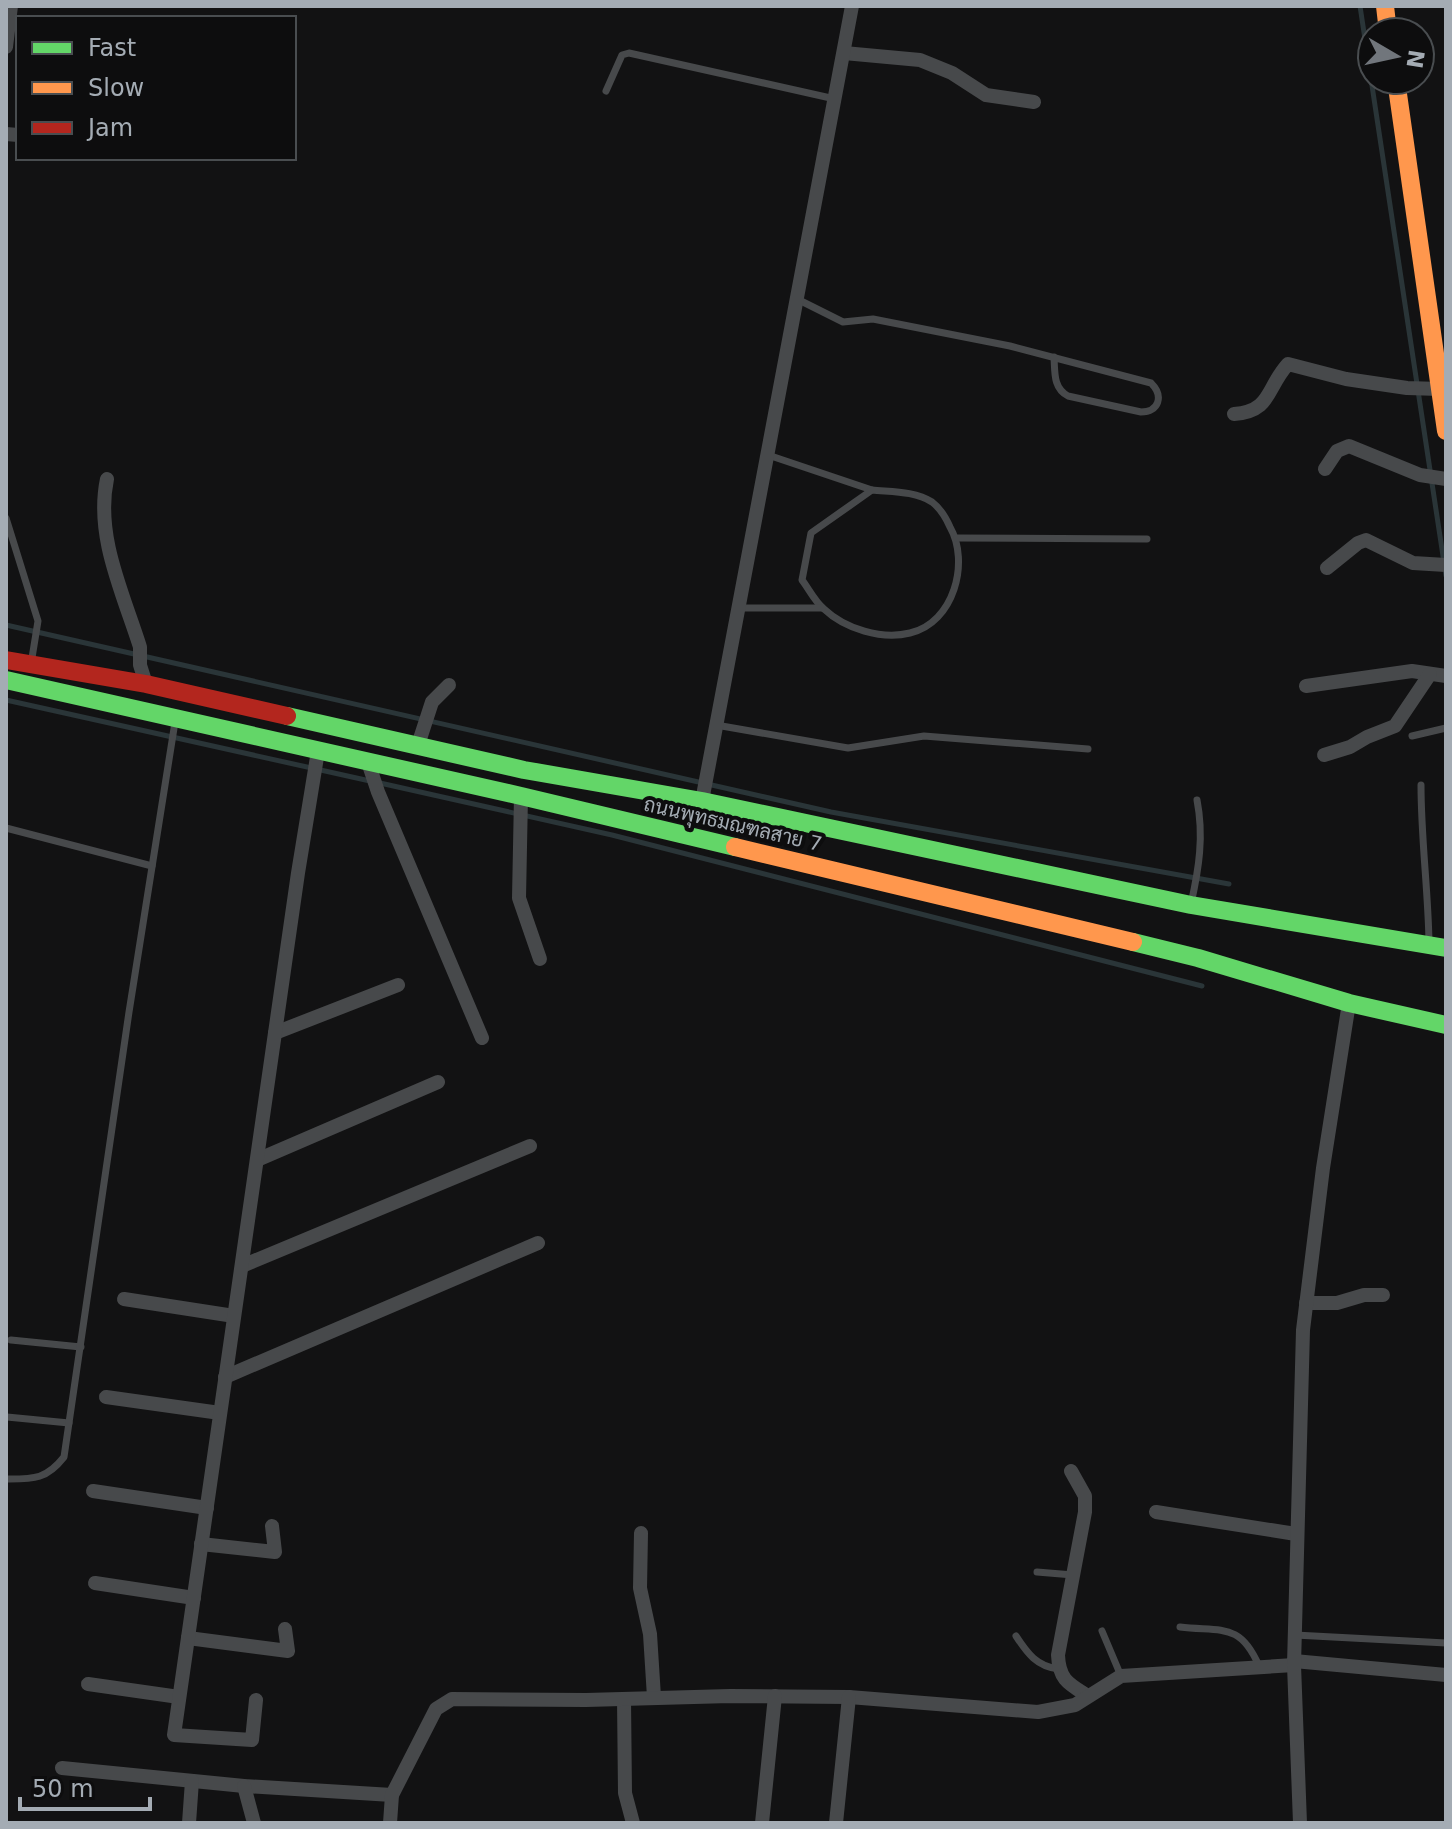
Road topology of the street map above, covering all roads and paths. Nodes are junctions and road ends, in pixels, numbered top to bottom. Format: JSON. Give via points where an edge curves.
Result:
{"nodes":[{"id":1,"x":11,"y":6,"type":"edge"},
{"id":2,"x":852,"y":6,"type":"edge"},
{"id":3,"x":14,"y":24,"type":"edge"},
{"id":4,"x":6,"y":47,"type":"edge"},
{"id":5,"x":844,"y":53,"type":"junction"},
{"id":6,"x":606,"y":91,"type":"dead end"},
{"id":7,"x":1399,"y":96,"type":"edge"},
{"id":8,"x":835,"y":99,"type":"junction"},
{"id":9,"x":1034,"y":102,"type":"dead end"},
{"id":10,"x":797,"y":299,"type":"junction"},
{"id":11,"x":1441,"y":349,"type":"edge"},
{"id":12,"x":1054,"y":357,"type":"junction"},
{"id":13,"x":1434,"y":390,"type":"junction"},
{"id":14,"x":1234,"y":414,"type":"dead end"},
{"id":15,"x":1446,"y":431,"type":"edge"},
{"id":16,"x":767,"y":455,"type":"junction"},
{"id":17,"x":1325,"y":469,"type":"dead end"},
{"id":18,"x":107,"y":479,"type":"dead end"},
{"id":19,"x":1441,"y":479,"type":"edge"},
{"id":20,"x":872,"y":490,"type":"junction"},
{"id":21,"x":6,"y":518,"type":"edge"},
{"id":22,"x":957,"y":538,"type":"junction"},
{"id":23,"x":1147,"y":539,"type":"dead end"},
{"id":24,"x":1438,"y":565,"type":"edge"},
{"id":25,"x":1327,"y":568,"type":"dead end"},
{"id":26,"x":738,"y":608,"type":"junction"},
{"id":27,"x":822,"y":608,"type":"junction"},
{"id":28,"x":33,"y":657,"type":"junction"},
{"id":29,"x":6,"y":660,"type":"edge"},
{"id":30,"x":1430,"y":674,"type":"junction"},
{"id":31,"x":1446,"y":676,"type":"edge"},
{"id":32,"x":6,"y":680,"type":"edge"},
{"id":33,"x":146,"y":684,"type":"junction"},
{"id":34,"x":449,"y":685,"type":"dead end"},
{"id":35,"x":1306,"y":686,"type":"dead end"},
{"id":36,"x":175,"y":720,"type":"junction"},
{"id":37,"x":716,"y":725,"type":"junction"},
{"id":38,"x":1446,"y":728,"type":"edge"},
{"id":39,"x":1412,"y":736,"type":"dead end"},
{"id":40,"x":421,"y":737,"type":"junction"},
{"id":41,"x":1088,"y":749,"type":"dead end"},
{"id":42,"x":318,"y":754,"type":"junction"},
{"id":43,"x":1324,"y":755,"type":"dead end"},
{"id":44,"x":370,"y":767,"type":"junction"},
{"id":45,"x":1421,"y":785,"type":"dead end"},
{"id":46,"x":702,"y":797,"type":"junction"},
{"id":47,"x":521,"y":800,"type":"junction"},
{"id":48,"x":1197,"y":800,"type":"dead end"},
{"id":49,"x":6,"y":828,"type":"edge"},
{"id":50,"x":152,"y":866,"type":"junction"},
{"id":51,"x":1191,"y":905,"type":"junction"},
{"id":52,"x":1437,"y":946,"type":"edge"},
{"id":53,"x":540,"y":959,"type":"dead end"},
{"id":54,"x":398,"y":985,"type":"dead end"},
{"id":55,"x":1349,"y":1003,"type":"junction"},
{"id":56,"x":1446,"y":1025,"type":"edge"},
{"id":57,"x":275,"y":1033,"type":"junction"},
{"id":58,"x":482,"y":1038,"type":"dead end"},
{"id":59,"x":438,"y":1082,"type":"dead end"},
{"id":60,"x":530,"y":1146,"type":"dead end"},
{"id":61,"x":257,"y":1160,"type":"junction"},
{"id":62,"x":538,"y":1243,"type":"dead end"},
{"id":63,"x":242,"y":1266,"type":"junction"},
{"id":64,"x":1383,"y":1295,"type":"dead end"},
{"id":65,"x":124,"y":1299,"type":"dead end"},
{"id":66,"x":1306,"y":1303,"type":"junction"},
{"id":67,"x":234,"y":1316,"type":"junction"},
{"id":68,"x":11,"y":1340,"type":"dead end"},
{"id":69,"x":81,"y":1347,"type":"junction"},
{"id":70,"x":225,"y":1377,"type":"junction"},
{"id":71,"x":106,"y":1397,"type":"dead end"},
{"id":72,"x":220,"y":1413,"type":"junction"},
{"id":73,"x":7,"y":1417,"type":"edge"},
{"id":74,"x":69,"y":1423,"type":"junction"},
{"id":75,"x":1071,"y":1471,"type":"dead end"},
{"id":76,"x":6,"y":1479,"type":"edge"},
{"id":77,"x":93,"y":1491,"type":"dead end"},
{"id":78,"x":207,"y":1508,"type":"junction"},
{"id":79,"x":1156,"y":1512,"type":"dead end"},
{"id":80,"x":272,"y":1526,"type":"dead end"},
{"id":81,"x":641,"y":1533,"type":"dead end"},
{"id":82,"x":1296,"y":1534,"type":"junction"},
{"id":83,"x":201,"y":1544,"type":"junction"},
{"id":84,"x":1037,"y":1572,"type":"dead end"},
{"id":85,"x":1073,"y":1575,"type":"junction"},
{"id":86,"x":95,"y":1583,"type":"dead end"},
{"id":87,"x":194,"y":1598,"type":"junction"},
{"id":88,"x":1180,"y":1627,"type":"dead end"},
{"id":89,"x":285,"y":1629,"type":"dead end"},
{"id":90,"x":1102,"y":1631,"type":"dead end"},
{"id":91,"x":1295,"y":1635,"type":"junction"},
{"id":92,"x":1016,"y":1636,"type":"dead end"},
{"id":93,"x":188,"y":1638,"type":"junction"},
{"id":94,"x":1446,"y":1643,"type":"edge"},
{"id":95,"x":1294,"y":1663,"type":"junction"},
{"id":96,"x":1259,"y":1667,"type":"junction"},
{"id":97,"x":1059,"y":1669,"type":"junction"},
{"id":98,"x":1446,"y":1675,"type":"edge"},
{"id":99,"x":1121,"y":1676,"type":"junction"},
{"id":100,"x":88,"y":1684,"type":"dead end"},
{"id":101,"x":775,"y":1696,"type":"junction"},
{"id":102,"x":1088,"y":1696,"type":"junction"},
{"id":103,"x":179,"y":1697,"type":"junction"},
{"id":104,"x":654,"y":1697,"type":"junction"},
{"id":105,"x":849,"y":1697,"type":"junction"},
{"id":106,"x":624,"y":1699,"type":"junction"},
{"id":107,"x":256,"y":1700,"type":"dead end"},
{"id":108,"x":62,"y":1768,"type":"dead end"},
{"id":109,"x":192,"y":1781,"type":"junction"},
{"id":110,"x":244,"y":1786,"type":"junction"},
{"id":111,"x":392,"y":1795,"type":"junction"},
{"id":112,"x":189,"y":1823,"type":"edge"},
{"id":113,"x":254,"y":1823,"type":"edge"},
{"id":114,"x":390,"y":1823,"type":"edge"},
{"id":115,"x":633,"y":1823,"type":"edge"},
{"id":116,"x":762,"y":1823,"type":"edge"},
{"id":117,"x":836,"y":1823,"type":"edge"},
{"id":118,"x":1300,"y":1823,"type":"edge"}],
"edges":[{"from":1,"to":3,"type":"street"},
{"from":2,"to":5,"type":"street"},
{"from":3,"to":4,"type":"street"},
{"from":5,"to":8,"type":"street"},
{"from":5,"to":9,"type":"street","via":[[920,60],[986,95]]},
{"from":6,"to":8,"type":"lane","via":[[622,55],[629,53]]},
{"from":7,"to":11,"type":"main road"},
{"from":8,"to":10,"type":"street"},
{"from":10,"to":12,"type":"lane","via":[[843,322],[873,319]]},
{"from":10,"to":16,"type":"street"},
{"from":11,"to":13,"type":"main road"},
{"from":12,"to":12,"type":"lane","via":[[1056,385],[1068,396],[1141,412],[1157,407],[1160,397],[1151,383]]},
{"from":13,"to":14,"type":"street","via":[[1346,379],[1294,363],[1288,364],[1260,407]]},
{"from":13,"to":15,"type":"main road"},
{"from":16,"to":20,"type":"lane"},
{"from":16,"to":26,"type":"street"},
{"from":17,"to":19,"type":"street","via":[[1337,451],[1349,446]]},
{"from":18,"to":33,"type":"street","via":[[105,533]]},
{"from":20,"to":22,"type":"lane","via":[[932,502]]},
{"from":20,"to":27,"type":"lane","via":[[811,533],[802,580]]},
{"from":21,"to":28,"type":"lane","via":[[38,621]]},
{"from":22,"to":23,"type":"lane"},
{"from":22,"to":27,"type":"lane","via":[[957,584],[949,601],[931,623],[912,633],[887,636],[865,631]]},
{"from":24,"to":25,"type":"street","via":[[1413,563],[1366,540]]},
{"from":26,"to":27,"type":"lane"},
{"from":26,"to":37,"type":"street"},
{"from":28,"to":29,"type":"main road","name":"ถนนพุทธมณฑลสาย 7"},
{"from":28,"to":33,"type":"main road","name":"ถนนพุทธมณฑลสาย 7"},
{"from":30,"to":31,"type":"street"},
{"from":30,"to":35,"type":"street","via":[[1412,671]]},
{"from":30,"to":43,"type":"street","via":[[1395,726]]},
{"from":32,"to":36,"type":"main road","name":"ถนนพุทธมณฑลสาย 7"},
{"from":33,"to":40,"type":"main road","name":"ถนนพุทธมณฑลสาย 7"},
{"from":34,"to":40,"type":"street","via":[[432,702]]},
{"from":36,"to":42,"type":"main road","name":"ถนนพุทธมณฑลสาย 7"},
{"from":36,"to":50,"type":"lane"},
{"from":37,"to":41,"type":"lane","via":[[848,748],[924,736]]},
{"from":37,"to":46,"type":"street"},
{"from":38,"to":39,"type":"lane"},
{"from":40,"to":46,"type":"main road","name":"ถนนพุทธมณฑลสาย 7","via":[[524,770]]},
{"from":42,"to":44,"type":"main road","name":"ถนนพุทธมณฑลสาย 7"},
{"from":42,"to":57,"type":"street"},
{"from":44,"to":47,"type":"main road","name":"ถนนพุทธมณฑลสาย 7"},
{"from":44,"to":58,"type":"street"},
{"from":45,"to":52,"type":"lane","via":[[1421,841]]},
{"from":46,"to":51,"type":"main road","name":"ถนนพุทธมณฑลสาย 7"},
{"from":47,"to":53,"type":"street","via":[[519,898]]},
{"from":47,"to":55,"type":"main road","name":"ถนนพุทธมณฑลสาย 7","via":[[1198,958]]},
{"from":48,"to":51,"type":"lane","via":[[1202,825]]},
{"from":49,"to":50,"type":"lane"},
{"from":50,"to":69,"type":"lane"},
{"from":51,"to":52,"type":"main road","name":"ถนนพุทธมณฑลสาย 7"},
{"from":54,"to":57,"type":"street"},
{"from":55,"to":56,"type":"main road","name":"ถนนพุทธมณฑลสาย 7"},
{"from":55,"to":66,"type":"street"},
{"from":57,"to":61,"type":"street"},
{"from":59,"to":61,"type":"street"},
{"from":60,"to":63,"type":"street"},
{"from":61,"to":63,"type":"street"},
{"from":62,"to":70,"type":"street"},
{"from":63,"to":67,"type":"street"},
{"from":64,"to":66,"type":"street"},
{"from":65,"to":67,"type":"street"},
{"from":66,"to":82,"type":"street"},
{"from":67,"to":70,"type":"street"},
{"from":68,"to":69,"type":"lane"},
{"from":69,"to":74,"type":"lane"},
{"from":70,"to":72,"type":"street"},
{"from":71,"to":72,"type":"street"},
{"from":72,"to":78,"type":"street"},
{"from":73,"to":74,"type":"lane"},
{"from":74,"to":76,"type":"lane","via":[[58,1465],[39,1478]]},
{"from":75,"to":85,"type":"street","via":[[1085,1496]]},
{"from":77,"to":78,"type":"street"},
{"from":78,"to":83,"type":"street"},
{"from":79,"to":82,"type":"street"},
{"from":80,"to":83,"type":"street","via":[[275,1552]]},
{"from":81,"to":104,"type":"street","via":[[640,1588],[650,1634]]},
{"from":82,"to":91,"type":"street"},
{"from":83,"to":87,"type":"street"},
{"from":84,"to":85,"type":"lane"},
{"from":85,"to":97,"type":"street"},
{"from":86,"to":87,"type":"street"},
{"from":87,"to":93,"type":"street"},
{"from":88,"to":96,"type":"lane","via":[[1235,1633],[1249,1645]]},
{"from":89,"to":93,"type":"street","via":[[288,1651]]},
{"from":90,"to":99,"type":"lane"},
{"from":91,"to":94,"type":"lane"},
{"from":91,"to":95,"type":"street"},
{"from":92,"to":97,"type":"lane","via":[[1038,1663]]},
{"from":93,"to":103,"type":"street"},
{"from":95,"to":96,"type":"street"},
{"from":95,"to":98,"type":"street"},
{"from":95,"to":118,"type":"street"},
{"from":96,"to":99,"type":"street"},
{"from":97,"to":102,"type":"street","via":[[1066,1682]]},
{"from":99,"to":102,"type":"street"},
{"from":100,"to":103,"type":"street"},
{"from":101,"to":104,"type":"street"},
{"from":101,"to":105,"type":"street"},
{"from":101,"to":116,"type":"street"},
{"from":102,"to":105,"type":"street","via":[[1063,1709],[1038,1712]]},
{"from":103,"to":107,"type":"street","via":[[174,1735],[252,1740]]},
{"from":104,"to":106,"type":"street"},
{"from":105,"to":117,"type":"street"},
{"from":106,"to":111,"type":"street","via":[[452,1699],[436,1709]]},
{"from":106,"to":115,"type":"street","via":[[625,1793]]},
{"from":108,"to":109,"type":"street"},
{"from":109,"to":110,"type":"street"},
{"from":109,"to":112,"type":"street"},
{"from":110,"to":111,"type":"street"},
{"from":110,"to":113,"type":"street"},
{"from":111,"to":114,"type":"street"}]}
